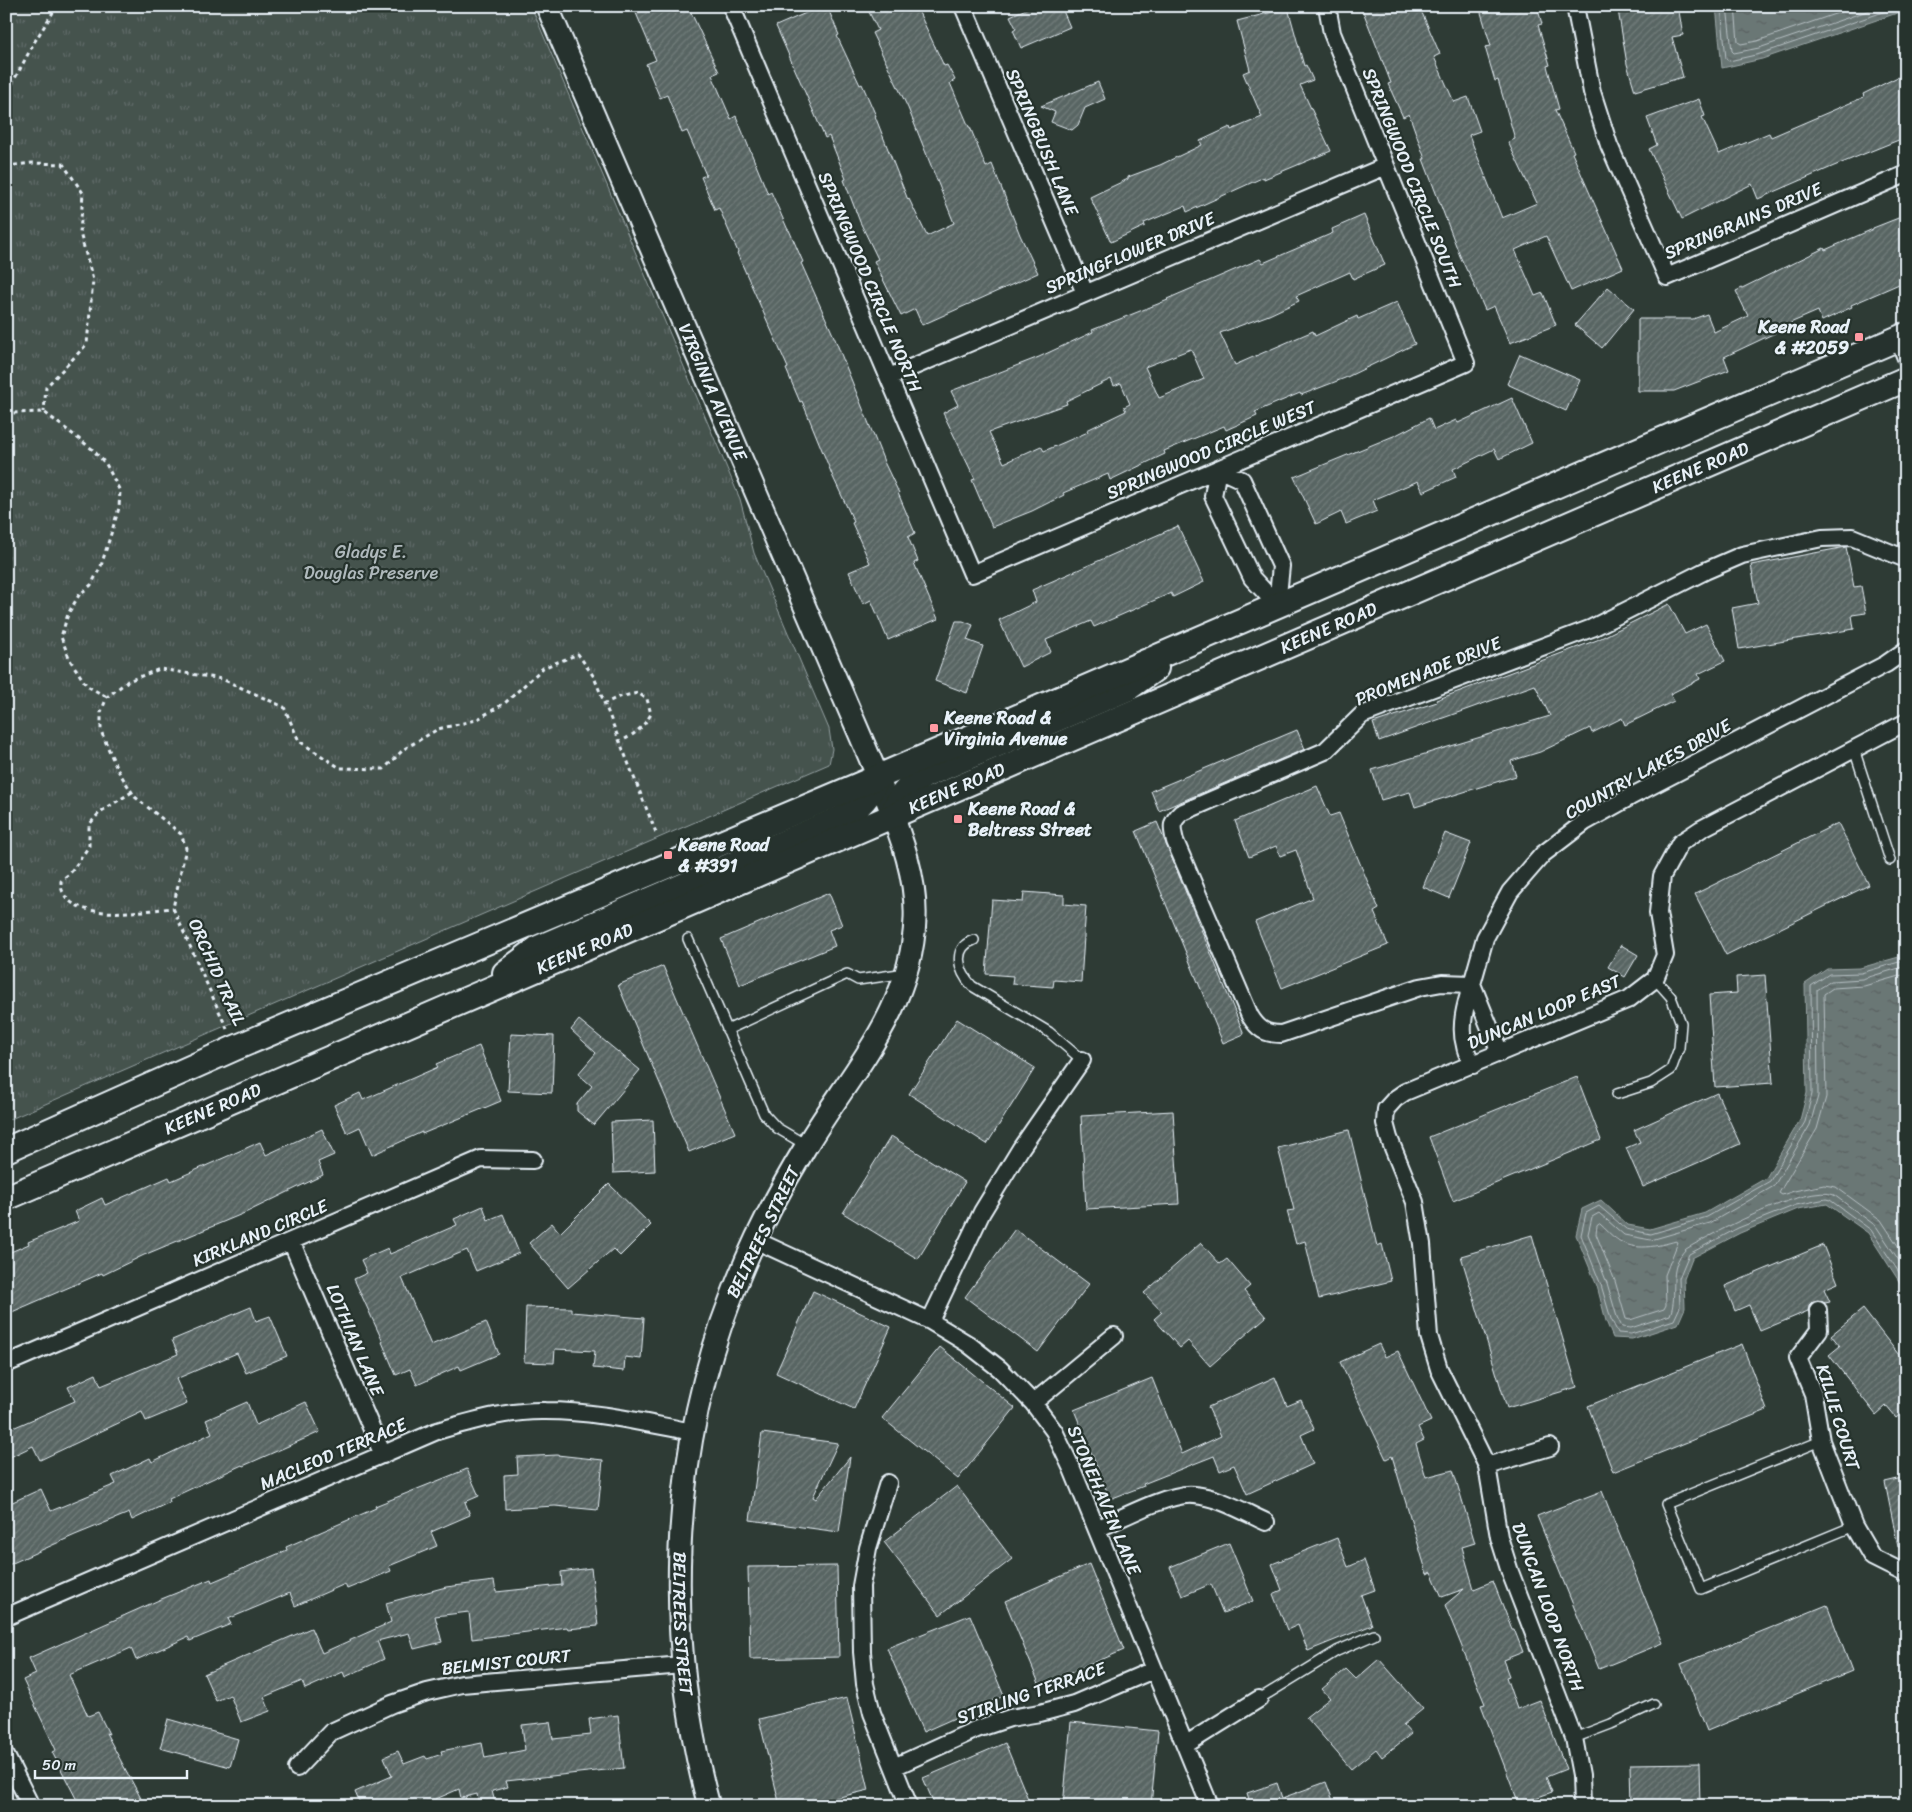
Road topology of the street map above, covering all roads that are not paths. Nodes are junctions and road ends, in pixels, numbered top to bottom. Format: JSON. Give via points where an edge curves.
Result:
{"nodes":[{"id":1,"x":547,"y":6,"type":"edge"},
{"id":2,"x":731,"y":6,"type":"edge"},
{"id":3,"x":963,"y":6,"type":"edge"},
{"id":4,"x":1328,"y":6,"type":"edge"},
{"id":5,"x":1575,"y":6,"type":"edge"},
{"id":6,"x":1386,"y":166,"type":"junction"},
{"id":7,"x":1906,"y":174,"type":"edge"},
{"id":8,"x":1085,"y":293,"type":"junction"},
{"id":9,"x":1903,"y":344,"type":"edge"},
{"id":10,"x":1466,"y":363,"type":"joint"},
{"id":11,"x":889,"y":377,"type":"junction"},
{"id":12,"x":1906,"y":379,"type":"edge"},
{"id":13,"x":1218,"y":469,"type":"junction"},
{"id":14,"x":1906,"y":559,"type":"edge"},
{"id":15,"x":972,"y":574,"type":"joint"},
{"id":16,"x":1277,"y":605,"type":"junction"},
{"id":17,"x":1192,"y":642,"type":"junction"},
{"id":18,"x":1906,"y":650,"type":"edge"},
{"id":19,"x":1906,"y":722,"type":"edge"},
{"id":20,"x":1854,"y":749,"type":"junction"},
{"id":21,"x":878,"y":777,"type":"junction"},
{"id":22,"x":892,"y":815,"type":"junction"},
{"id":23,"x":1890,"y":860,"type":"dead end"},
{"id":24,"x":688,"y":939,"type":"dead end"},
{"id":25,"x":974,"y":940,"type":"dead end"},
{"id":26,"x":906,"y":973,"type":"junction"},
{"id":27,"x":1655,"y":979,"type":"junction"},
{"id":28,"x":1472,"y":984,"type":"junction"},
{"id":29,"x":476,"y":995,"type":"junction"},
{"id":30,"x":727,"y":1030,"type":"junction"},
{"id":31,"x":1500,"y":1054,"type":"junction"},
{"id":32,"x":1082,"y":1060,"type":"joint"},
{"id":33,"x":1472,"y":1065,"type":"junction"},
{"id":34,"x":1617,"y":1094,"type":"dead end"},
{"id":35,"x":1386,"y":1109,"type":"joint"},
{"id":36,"x":806,"y":1145,"type":"junction"},
{"id":37,"x":6,"y":1150,"type":"edge"},
{"id":38,"x":533,"y":1160,"type":"dead end"},
{"id":39,"x":6,"y":1198,"type":"edge"},
{"id":40,"x":755,"y":1240,"type":"junction"},
{"id":41,"x":291,"y":1241,"type":"junction"},
{"id":42,"x":1818,"y":1310,"type":"dead end"},
{"id":43,"x":930,"y":1322,"type":"junction"},
{"id":44,"x":1114,"y":1336,"type":"dead end"},
{"id":45,"x":6,"y":1364,"type":"edge"},
{"id":46,"x":1033,"y":1403,"type":"junction"},
{"id":47,"x":693,"y":1432,"type":"junction"},
{"id":48,"x":1821,"y":1441,"type":"junction"},
{"id":49,"x":1550,"y":1447,"type":"dead end"},
{"id":50,"x":383,"y":1455,"type":"junction"},
{"id":51,"x":1486,"y":1466,"type":"junction"},
{"id":52,"x":888,"y":1483,"type":"dead end"},
{"id":53,"x":1266,"y":1522,"type":"dead end"},
{"id":54,"x":1854,"y":1526,"type":"junction"},
{"id":55,"x":1097,"y":1529,"type":"junction"},
{"id":56,"x":1906,"y":1574,"type":"edge"},
{"id":57,"x":6,"y":1617,"type":"edge"},
{"id":58,"x":1374,"y":1635,"type":"dead end"},
{"id":59,"x":682,"y":1665,"type":"junction"},
{"id":60,"x":1153,"y":1670,"type":"junction"},
{"id":61,"x":1259,"y":1699,"type":"joint"},
{"id":62,"x":1654,"y":1704,"type":"dead end"},
{"id":63,"x":1574,"y":1738,"type":"junction"},
{"id":64,"x":1185,"y":1745,"type":"junction"},
{"id":65,"x":6,"y":1756,"type":"edge"},
{"id":66,"x":894,"y":1767,"type":"junction"},
{"id":67,"x":297,"y":1768,"type":"dead end"},
{"id":68,"x":31,"y":1806,"type":"edge"},
{"id":69,"x":709,"y":1806,"type":"edge"},
{"id":70,"x":909,"y":1806,"type":"edge"},
{"id":71,"x":1210,"y":1806,"type":"edge"},
{"id":72,"x":1582,"y":1806,"type":"edge"}],
"edges":[{"from":1,"to":21,"type":"street","name":"VIRGINIA AVENUE"},
{"from":2,"to":11,"type":"street","name":"SPRINGWOOD CIRCLE NORTH"},
{"from":3,"to":8,"type":"street","name":"SPRINGBUSH LANE"},
{"from":4,"to":6,"type":"street","name":"SPRINGWOOD CIRCLE SOUTH","via":[[1332,33]]},
{"from":5,"to":7,"type":"street","name":"SPRINGRAINS DRIVE","via":[[1592,92],[1608,145],[1666,277]]},
{"from":6,"to":8,"type":"street","name":"SPRINGFLOWER DRIVE"},
{"from":6,"to":10,"type":"street","name":"SPRINGWOOD CIRCLE SOUTH"},
{"from":8,"to":11,"type":"street","name":"SPRINGFLOWER DRIVE"},
{"from":9,"to":16,"type":"main road"},
{"from":10,"to":13,"type":"street","name":"SPRINGWOOD CIRCLE WEST"},
{"from":11,"to":15,"type":"street","name":"SPRINGWOOD CIRCLE NORTH"},
{"from":12,"to":22,"type":"main road","name":"KEENE ROAD"},
{"from":13,"to":15,"type":"street","name":"SPRINGWOOD CIRCLE WEST"},
{"from":13,"to":16,"type":"street","via":[[1213,496],[1252,578]]},
{"from":13,"to":16,"type":"street","via":[[1242,480],[1281,566]]},
{"from":14,"to":28,"type":"street","name":"PROMENADE DRIVE","via":[[1852,537],[1822,538],[1742,556],[1705,570],[1592,628],[1362,715],[1325,751],[1188,808],[1174,820],[1175,841],[1250,1016],[1262,1031],[1281,1034],[1420,987],[1442,983]]},
{"from":16,"to":17,"type":"main road"},
{"from":17,"to":21,"type":"main road"},
{"from":17,"to":22,"type":"main road","via":[[1127,689],[924,776],[899,797]]},
{"from":18,"to":28,"type":"street","name":"COUNTRY LAKES DRIVE","via":[[1886,664],[1585,822],[1544,854],[1510,892],[1485,938]]},
{"from":19,"to":20,"type":"street","name":"DUNCAN LOOP EAST"},
{"from":20,"to":23,"type":"lane"},
{"from":20,"to":27,"type":"street","name":"DUNCAN LOOP EAST","via":[[1680,843],[1662,876],[1658,913],[1665,955]]},
{"from":21,"to":22,"type":"street","name":"BELTREES STREET"},
{"from":21,"to":29,"type":"main road","via":[[870,795],[843,817],[538,948]]},
{"from":21,"to":37,"type":"main road","via":[[235,1048]]},
{"from":22,"to":26,"type":"street","name":"BELTREES STREET","via":[[907,854],[913,888],[915,919]]},
{"from":22,"to":29,"type":"main road","name":"KEENE ROAD"},
{"from":24,"to":30,"type":"lane"},
{"from":25,"to":32,"type":"lane","via":[[967,942],[958,963],[966,980],[1049,1032]]},
{"from":26,"to":30,"type":"lane","via":[[858,980],[847,974]]},
{"from":26,"to":36,"type":"street","name":"BELTREES STREET","via":[[881,1033]]},
{"from":27,"to":31,"type":"street","name":"DUNCAN LOOP EAST","via":[[1630,999]]},
{"from":27,"to":34,"type":"lane","via":[[1671,997],[1681,1023],[1679,1048],[1671,1070],[1651,1083]]},
{"from":28,"to":31,"type":"street"},
{"from":28,"to":33,"type":"street","name":"COUNTRY LAKES DRIVE","via":[[1465,1007],[1463,1034]]},
{"from":29,"to":39,"type":"main road","name":"KEENE ROAD"},
{"from":30,"to":36,"type":"lane","via":[[764,1114],[777,1128]]},
{"from":31,"to":33,"type":"street","name":"DUNCAN LOOP EAST"},
{"from":32,"to":43,"type":"street","via":[[1021,1148],[982,1212]]},
{"from":33,"to":35,"type":"street","name":"DUNCAN LOOP EAST","via":[[1405,1092]]},
{"from":35,"to":51,"type":"street","name":"DUNCAN LOOP NORTH","via":[[1389,1138],[1416,1202],[1429,1336],[1439,1369]]},
{"from":36,"to":40,"type":"street","name":"BELTREES STREET"},
{"from":38,"to":41,"type":"street","name":"KIRKLAND CIRCLE","via":[[481,1159]]},
{"from":40,"to":43,"type":"street","name":"STONEHAVEN LANE"},
{"from":40,"to":47,"type":"street","name":"BELTREES STREET","via":[[728,1305]]},
{"from":41,"to":45,"type":"street","name":"KIRKLAND CIRCLE"},
{"from":41,"to":50,"type":"street","name":"LOTHIAN LANE"},
{"from":42,"to":48,"type":"street","name":"KILLIE COURT","via":[[1819,1330],[1798,1358],[1812,1394]]},
{"from":43,"to":46,"type":"street","name":"STONEHAVEN LANE","via":[[968,1344],[1000,1369]]},
{"from":44,"to":46,"type":"street"},
{"from":46,"to":55,"type":"street","name":"STONEHAVEN LANE","via":[[1054,1431]]},
{"from":47,"to":50,"type":"street","name":"MACLEOD TERRACE","via":[[593,1413],[544,1411],[481,1419],[437,1431]]},
{"from":47,"to":59,"type":"street","name":"BELTREES STREET","via":[[682,1512],[679,1594]]},
{"from":48,"to":54,"type":"street","name":"KILLIE COURT"},
{"from":48,"to":54,"type":"lane","via":[[1666,1504],[1701,1589]]},
{"from":49,"to":51,"type":"street"},
{"from":50,"to":57,"type":"street","name":"MACLEOD TERRACE"},
{"from":51,"to":63,"type":"street","name":"DUNCAN LOOP NORTH","via":[[1510,1572]]},
{"from":52,"to":66,"type":"street","via":[[868,1548],[861,1595],[864,1684]]},
{"from":53,"to":55,"type":"street","via":[[1215,1500],[1193,1495],[1168,1499]]},
{"from":54,"to":56,"type":"street","name":"KILLIE COURT","via":[[1872,1557]]},
{"from":55,"to":60,"type":"street","name":"STONEHAVEN LANE"},
{"from":58,"to":61,"type":"lane","via":[[1338,1650]]},
{"from":59,"to":67,"type":"street","name":"BELMIST COURT","via":[[462,1684],[426,1692],[331,1732]]},
{"from":59,"to":69,"type":"street","name":"BELTREES STREET","via":[[689,1718]]},
{"from":60,"to":64,"type":"street","name":"STONEHAVEN LANE"},
{"from":60,"to":66,"type":"street","name":"STIRLING TERRACE","via":[[1074,1704],[977,1729]]},
{"from":61,"to":64,"type":"street"},
{"from":62,"to":63,"type":"lane"},
{"from":63,"to":72,"type":"street","name":"DUNCAN LOOP NORTH","via":[[1581,1775]]},
{"from":64,"to":71,"type":"street","name":"STONEHAVEN LANE"},
{"from":65,"to":68,"type":"street"},
{"from":66,"to":70,"type":"street"}]}
